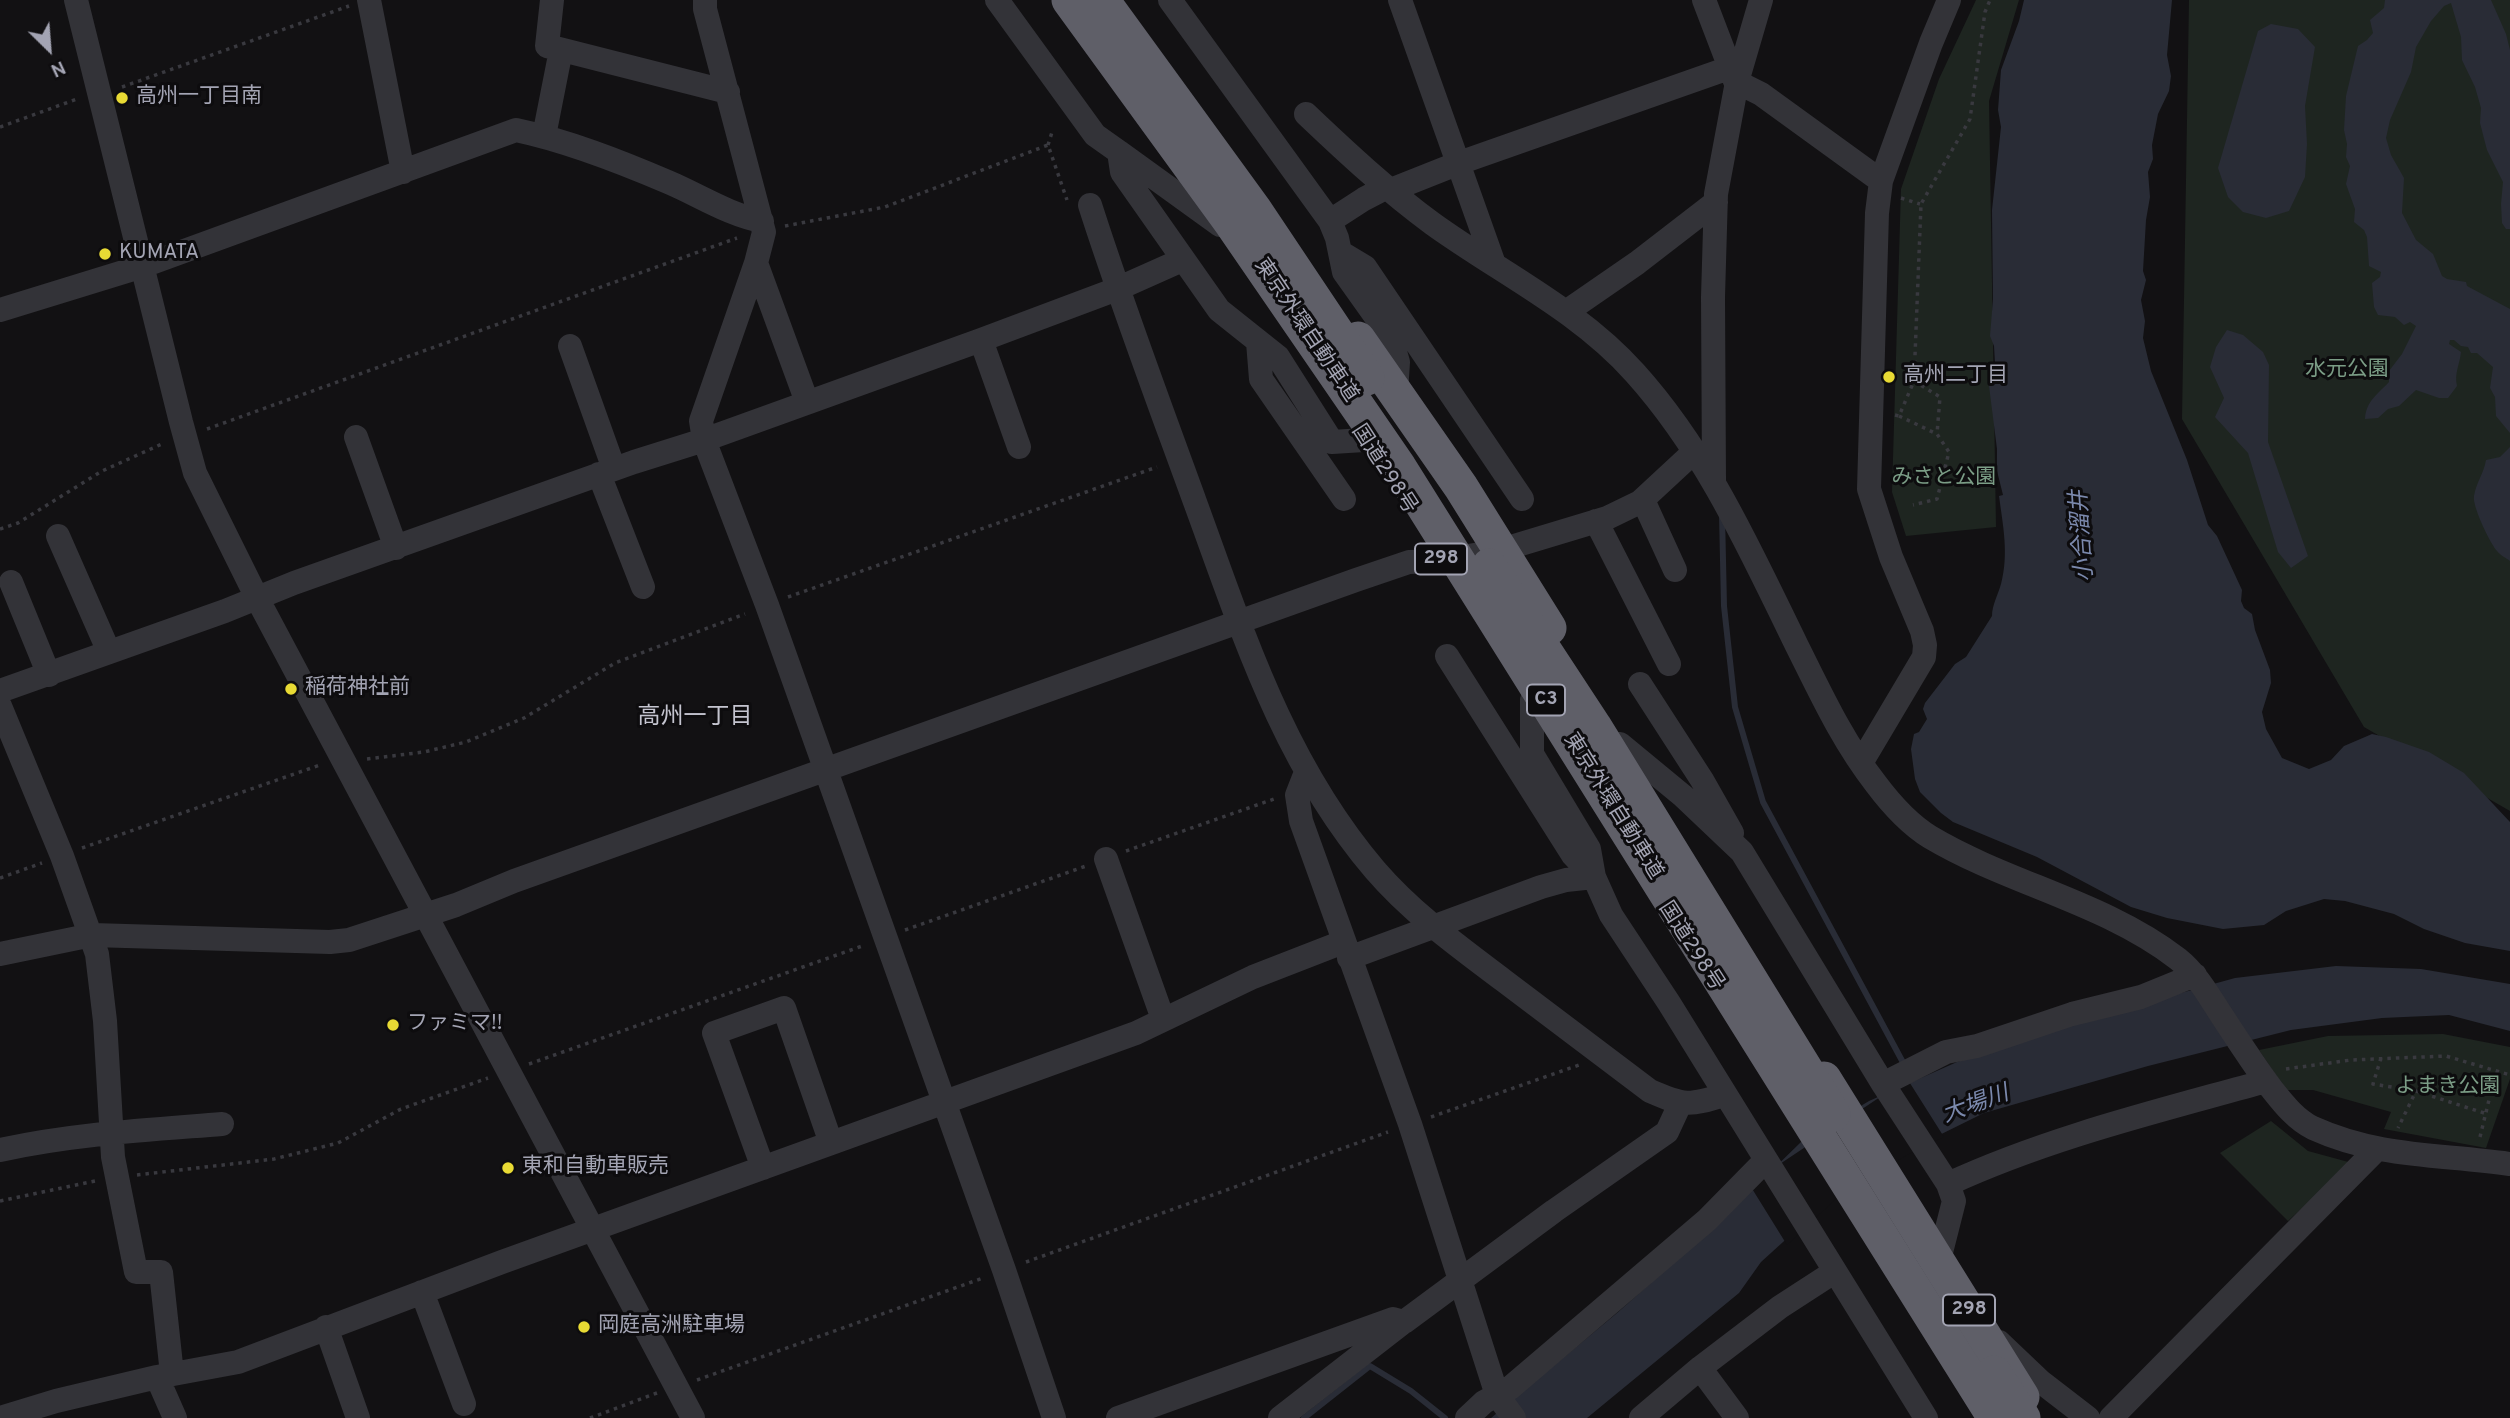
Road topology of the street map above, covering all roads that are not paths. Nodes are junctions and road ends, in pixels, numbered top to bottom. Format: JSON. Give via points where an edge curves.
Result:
{"nodes":[{"id":1,"x":76,"y":0,"type":"edge"},
{"id":2,"x":552,"y":0,"type":"edge"},
{"id":3,"x":705,"y":0,"type":"edge"},
{"id":4,"x":997,"y":0,"type":"edge"},
{"id":5,"x":1051,"y":0,"type":"edge"},
{"id":6,"x":1069,"y":0,"type":"edge"},
{"id":7,"x":1102,"y":0,"type":"edge"},
{"id":8,"x":1115,"y":0,"type":"edge"},
{"id":9,"x":1170,"y":0,"type":"edge"},
{"id":10,"x":1400,"y":0,"type":"edge"},
{"id":11,"x":1704,"y":0,"type":"edge"},
{"id":12,"x":1761,"y":0,"type":"edge"},
{"id":13,"x":1949,"y":0,"type":"edge"},
{"id":14,"x":364,"y":1,"type":"edge"},
{"id":15,"x":561,"y":50,"type":"junction"},
{"id":16,"x":1735,"y":78,"type":"junction"},
{"id":17,"x":728,"y":92,"type":"junction"},
{"id":18,"x":1306,"y":114,"type":"dead end"},
{"id":19,"x":544,"y":136,"type":"junction"},
{"id":20,"x":1119,"y":152,"type":"junction"},
{"id":21,"x":1459,"y":163,"type":"junction"},
{"id":22,"x":403,"y":172,"type":"junction"},
{"id":23,"x":1881,"y":181,"type":"junction"},
{"id":24,"x":1389,"y":189,"type":"junction"},
{"id":25,"x":1716,"y":202,"type":"junction"},
{"id":26,"x":1080,"y":206,"type":"road end"},
{"id":27,"x":1330,"y":221,"type":"junction"},
{"id":28,"x":1220,"y":225,"type":"junction"},
{"id":29,"x":763,"y":226,"type":"junction"},
{"id":30,"x":1340,"y":252,"type":"junction"},
{"id":31,"x":1182,"y":260,"type":"junction"},
{"id":32,"x":756,"y":263,"type":"junction"},
{"id":33,"x":1494,"y":264,"type":"junction"},
{"id":34,"x":143,"y":266,"type":"junction"},
{"id":35,"x":1117,"y":289,"type":"junction"},
{"id":36,"x":0,"y":310,"type":"edge"},
{"id":37,"x":1566,"y":312,"type":"junction"},
{"id":38,"x":981,"y":340,"type":"junction"},
{"id":39,"x":1258,"y":342,"type":"junction"},
{"id":40,"x":570,"y":346,"type":"dead end"},
{"id":41,"x":1396,"y":393,"type":"junction"},
{"id":42,"x":807,"y":402,"type":"junction"},
{"id":43,"x":356,"y":437,"type":"dead end"},
{"id":44,"x":704,"y":440,"type":"junction"},
{"id":45,"x":1364,"y":440,"type":"junction"},
{"id":46,"x":1019,"y":447,"type":"dead end"},
{"id":47,"x":1695,"y":450,"type":"junction"},
{"id":48,"x":607,"y":472,"type":"junction"},
{"id":49,"x":1714,"y":480,"type":"junction"},
{"id":50,"x":1344,"y":499,"type":"dead end"},
{"id":51,"x":1522,"y":499,"type":"dead end"},
{"id":52,"x":1643,"y":500,"type":"junction"},
{"id":53,"x":1596,"y":521,"type":"junction"},
{"id":54,"x":58,"y":536,"type":"dead end"},
{"id":55,"x":396,"y":548,"type":"junction"},
{"id":56,"x":1502,"y":550,"type":"junction"},
{"id":57,"x":1442,"y":561,"type":"junction"},
{"id":58,"x":1675,"y":570,"type":"dead end"},
{"id":59,"x":11,"y":582,"type":"dead end"},
{"id":60,"x":643,"y":587,"type":"dead end"},
{"id":61,"x":257,"y":598,"type":"junction"},
{"id":62,"x":1239,"y":622,"type":"junction"},
{"id":63,"x":109,"y":652,"type":"junction"},
{"id":64,"x":1447,"y":656,"type":"dead end"},
{"id":65,"x":1669,"y":664,"type":"dead end"},
{"id":66,"x":50,"y":675,"type":"junction"},
{"id":67,"x":1640,"y":684,"type":"dead end"},
{"id":68,"x":0,"y":691,"type":"edge"},
{"id":69,"x":1532,"y":700,"type":"junction"},
{"id":70,"x":0,"y":706,"type":"edge"},
{"id":71,"x":1620,"y":744,"type":"junction"},
{"id":72,"x":1861,"y":763,"type":"junction"},
{"id":73,"x":824,"y":770,"type":"junction"},
{"id":74,"x":1301,"y":784,"type":"junction"},
{"id":75,"x":1742,"y":852,"type":"junction"},
{"id":76,"x":1106,"y":859,"type":"road end"},
{"id":77,"x":1594,"y":877,"type":"junction"},
{"id":78,"x":426,"y":914,"type":"junction"},
{"id":79,"x":1434,"y":926,"type":"junction"},
{"id":80,"x":92,"y":935,"type":"junction"},
{"id":81,"x":1346,"y":950,"type":"junction"},
{"id":82,"x":0,"y":954,"type":"edge"},
{"id":83,"x":2197,"y":979,"type":"junction"},
{"id":84,"x":1163,"y":1019,"type":"junction"},
{"id":85,"x":2259,"y":1072,"type":"junction"},
{"id":86,"x":1883,"y":1084,"type":"junction"},
{"id":87,"x":1724,"y":1094,"type":"junction"},
{"id":88,"x":944,"y":1104,"type":"junction"},
{"id":89,"x":1680,"y":1104,"type":"junction"},
{"id":90,"x":222,"y":1124,"type":"dead end"},
{"id":91,"x":112,"y":1132,"type":"junction"},
{"id":92,"x":831,"y":1143,"type":"junction"},
{"id":93,"x":0,"y":1150,"type":"edge"},
{"id":94,"x":2381,"y":1150,"type":"junction"},
{"id":95,"x":1765,"y":1161,"type":"junction"},
{"id":96,"x":2510,"y":1164,"type":"edge"},
{"id":97,"x":762,"y":1168,"type":"junction"},
{"id":98,"x":1948,"y":1184,"type":"junction"},
{"id":99,"x":593,"y":1230,"type":"junction"},
{"id":100,"x":1829,"y":1263,"type":"junction"},
{"id":101,"x":1938,"y":1264,"type":"junction"},
{"id":102,"x":1461,"y":1279,"type":"junction"},
{"id":103,"x":422,"y":1292,"type":"junction"},
{"id":104,"x":1964,"y":1302,"type":"junction"},
{"id":105,"x":1404,"y":1322,"type":"junction"},
{"id":106,"x":326,"y":1327,"type":"junction"},
{"id":107,"x":1700,"y":1368,"type":"junction"},
{"id":108,"x":165,"y":1375,"type":"junction"},
{"id":109,"x":464,"y":1404,"type":"dead end"},
{"id":110,"x":1505,"y":1406,"type":"edge"},
{"id":111,"x":0,"y":1418,"type":"edge"},
{"id":112,"x":175,"y":1418,"type":"edge"},
{"id":113,"x":358,"y":1418,"type":"edge"},
{"id":114,"x":693,"y":1418,"type":"edge"},
{"id":115,"x":1054,"y":1418,"type":"edge"},
{"id":116,"x":1118,"y":1418,"type":"edge"},
{"id":117,"x":1280,"y":1418,"type":"edge"},
{"id":118,"x":1467,"y":1418,"type":"edge"},
{"id":119,"x":1641,"y":1418,"type":"edge"},
{"id":120,"x":1737,"y":1418,"type":"edge"},
{"id":121,"x":1926,"y":1418,"type":"edge"},
{"id":122,"x":1982,"y":1418,"type":"edge"},
{"id":123,"x":1995,"y":1418,"type":"edge"},
{"id":124,"x":2023,"y":1418,"type":"edge"},
{"id":125,"x":2035,"y":1418,"type":"edge"},
{"id":126,"x":2088,"y":1418,"type":"edge"},
{"id":127,"x":2110,"y":1418,"type":"edge"}],
"edges":[{"from":1,"to":34,"type":"street","via":[[109,90]]},
{"from":2,"to":15,"type":"street","via":[[547,47]]},
{"from":3,"to":17,"type":"street"},
{"from":4,"to":20,"type":"street","via":[[1095,135]]},
{"from":5,"to":28,"type":"highway","name":"国道298号","number":"298"},
{"from":6,"to":123,"type":"highway","name":"東京外環自動車道","number":"C3","bridge":true,"via":[[1232,224],[1399,467]]},
{"from":7,"to":124,"type":"highway","name":"東京外環自動車道","number":"C3","bridge":true,"via":[[1254,209],[1534,635]]},
{"from":8,"to":41,"type":"highway","name":"国道298号","number":"298","via":[[1215,131]]},
{"from":9,"to":27,"type":"street"},
{"from":10,"to":21,"type":"street"},
{"from":11,"to":16,"type":"street"},
{"from":12,"to":16,"type":"street"},
{"from":13,"to":23,"type":"street"},
{"from":14,"to":22,"type":"street"},
{"from":15,"to":17,"type":"street"},
{"from":15,"to":19,"type":"street"},
{"from":16,"to":21,"type":"street"},
{"from":16,"to":23,"type":"street"},
{"from":16,"to":25,"type":"street"},
{"from":17,"to":29,"type":"street"},
{"from":18,"to":24,"type":"street"},
{"from":19,"to":22,"type":"street","via":[[516,130]]},
{"from":19,"to":29,"type":"street","via":[[668,182]]},
{"from":20,"to":28,"type":"street"},
{"from":20,"to":31,"type":"street","via":[[1122,172]]},
{"from":21,"to":24,"type":"street"},
{"from":21,"to":33,"type":"street"},
{"from":22,"to":34,"type":"street"},
{"from":23,"to":72,"type":"street","via":[[1869,489],[1925,645],[1924,657]]},
{"from":24,"to":27,"type":"street","via":[[1364,198]]},
{"from":24,"to":33,"type":"street"},
{"from":25,"to":37,"type":"street"},
{"from":25,"to":49,"type":"street"},
{"from":26,"to":35,"type":"street"},
{"from":27,"to":30,"type":"street"},
{"from":28,"to":45,"type":"highway","name":"国道298号","number":"298"},
{"from":29,"to":32,"type":"street"},
{"from":30,"to":41,"type":"street","via":[[1344,272],[1391,338],[1398,362]]},
{"from":30,"to":51,"type":"street","via":[[1365,267]]},
{"from":31,"to":35,"type":"street"},
{"from":31,"to":39,"type":"street","via":[[1219,310]]},
{"from":32,"to":42,"type":"street"},
{"from":32,"to":44,"type":"street","via":[[701,421]]},
{"from":33,"to":37,"type":"street"},
{"from":34,"to":36,"type":"street"},
{"from":34,"to":61,"type":"street","via":[[195,473]]},
{"from":35,"to":38,"type":"street"},
{"from":35,"to":62,"type":"street"},
{"from":37,"to":47,"type":"street","via":[[1635,373]]},
{"from":38,"to":42,"type":"street"},
{"from":38,"to":46,"type":"street"},
{"from":39,"to":45,"type":"street","via":[[1278,357],[1332,442]]},
{"from":39,"to":50,"type":"street","via":[[1261,379]]},
{"from":40,"to":48,"type":"street"},
{"from":41,"to":56,"type":"highway","name":"国道298号","number":"298"},
{"from":42,"to":44,"type":"street"},
{"from":43,"to":55,"type":"street"},
{"from":44,"to":48,"type":"street"},
{"from":44,"to":73,"type":"street"},
{"from":45,"to":57,"type":"highway","name":"国道298号","number":"298"},
{"from":47,"to":49,"type":"street"},
{"from":47,"to":52,"type":"street"},
{"from":48,"to":55,"type":"street"},
{"from":48,"to":60,"type":"street"},
{"from":49,"to":72,"type":"street","via":[[1835,723]]},
{"from":52,"to":53,"type":"street"},
{"from":52,"to":58,"type":"street"},
{"from":53,"to":56,"type":"street"},
{"from":53,"to":65,"type":"street"},
{"from":54,"to":63,"type":"street"},
{"from":55,"to":61,"type":"street"},
{"from":56,"to":57,"type":"street"},
{"from":56,"to":71,"type":"highway","name":"国道298号","number":"298"},
{"from":57,"to":62,"type":"street","via":[[1409,562]]},
{"from":57,"to":69,"type":"highway","name":"国道298号","number":"298"},
{"from":59,"to":66,"type":"street"},
{"from":61,"to":63,"type":"street"},
{"from":61,"to":78,"type":"street"},
{"from":62,"to":73,"type":"street"},
{"from":62,"to":74,"type":"street"},
{"from":63,"to":66,"type":"street"},
{"from":64,"to":77,"type":"street","via":[[1573,855]]},
{"from":66,"to":68,"type":"street"},
{"from":67,"to":75,"type":"street","via":[[1702,779]]},
{"from":69,"to":77,"type":"street","via":[[1532,754],[1589,849]]},
{"from":69,"to":122,"type":"highway","name":"国道298号","number":"298"},
{"from":70,"to":80,"type":"street"},
{"from":71,"to":75,"type":"street"},
{"from":71,"to":101,"type":"highway","name":"国道298号","number":"298"},
{"from":72,"to":83,"type":"street","via":[[1902,815],[1927,835],[2122,924],[2160,946]]},
{"from":73,"to":78,"type":"street"},
{"from":73,"to":88,"type":"street"},
{"from":74,"to":79,"type":"street","via":[[1376,872]]},
{"from":74,"to":81,"type":"street","via":[[1301,821]]},
{"from":75,"to":86,"type":"street"},
{"from":76,"to":84,"type":"street"},
{"from":77,"to":79,"type":"street","via":[[1541,887]]},
{"from":77,"to":87,"type":"street","via":[[1611,915]]},
{"from":78,"to":80,"type":"street","via":[[330,942]]},
{"from":78,"to":99,"type":"street"},
{"from":79,"to":81,"type":"street"},
{"from":79,"to":89,"type":"street","via":[[1650,1091]]},
{"from":80,"to":82,"type":"street"},
{"from":80,"to":91,"type":"street","via":[[105,1021]]},
{"from":81,"to":84,"type":"street","via":[[1253,977]]},
{"from":81,"to":102,"type":"street"},
{"from":83,"to":85,"type":"street"},
{"from":83,"to":86,"type":"street","via":[[1946,1052]]},
{"from":84,"to":88,"type":"street"},
{"from":85,"to":94,"type":"street","via":[[2286,1107],[2311,1127]]},
{"from":85,"to":98,"type":"street","via":[[2025,1151]]},
{"from":86,"to":98,"type":"street"},
{"from":87,"to":89,"type":"street"},
{"from":87,"to":95,"type":"street"},
{"from":88,"to":92,"type":"street"},
{"from":88,"to":115,"type":"street"},
{"from":89,"to":102,"type":"street","via":[[1667,1132]]},
{"from":90,"to":91,"type":"street"},
{"from":91,"to":93,"type":"street"},
{"from":91,"to":108,"type":"street","via":[[136,1272],[161,1272]]},
{"from":92,"to":97,"type":"street"},
{"from":92,"to":97,"type":"street","via":[[783,1008],[760,1016],[714,1033]]},
{"from":94,"to":96,"type":"street"},
{"from":94,"to":127,"type":"street"},
{"from":95,"to":100,"type":"street"},
{"from":95,"to":110,"type":"street","via":[[1707,1220],[1510,1388]]},
{"from":97,"to":99,"type":"street"},
{"from":98,"to":101,"type":"street","via":[[1955,1200]]},
{"from":99,"to":103,"type":"street"},
{"from":99,"to":114,"type":"street"},
{"from":100,"to":107,"type":"street"},
{"from":100,"to":121,"type":"street"},
{"from":101,"to":104,"type":"highway","name":"国道298号","number":"298"},
{"from":102,"to":105,"type":"street"},
{"from":102,"to":110,"type":"street"},
{"from":103,"to":106,"type":"street"},
{"from":103,"to":109,"type":"street"},
{"from":104,"to":125,"type":"highway","name":"国道298号","number":"298"},
{"from":104,"to":126,"type":"street","via":[[2040,1381]]},
{"from":105,"to":116,"type":"street","via":[[1393,1319]]},
{"from":105,"to":117,"type":"street"},
{"from":106,"to":108,"type":"street","via":[[238,1362]]},
{"from":106,"to":113,"type":"street"},
{"from":107,"to":119,"type":"street"},
{"from":107,"to":120,"type":"street"},
{"from":108,"to":111,"type":"street"},
{"from":108,"to":112,"type":"street"},
{"from":110,"to":118,"type":"street","via":[[1484,1402]]}]}
